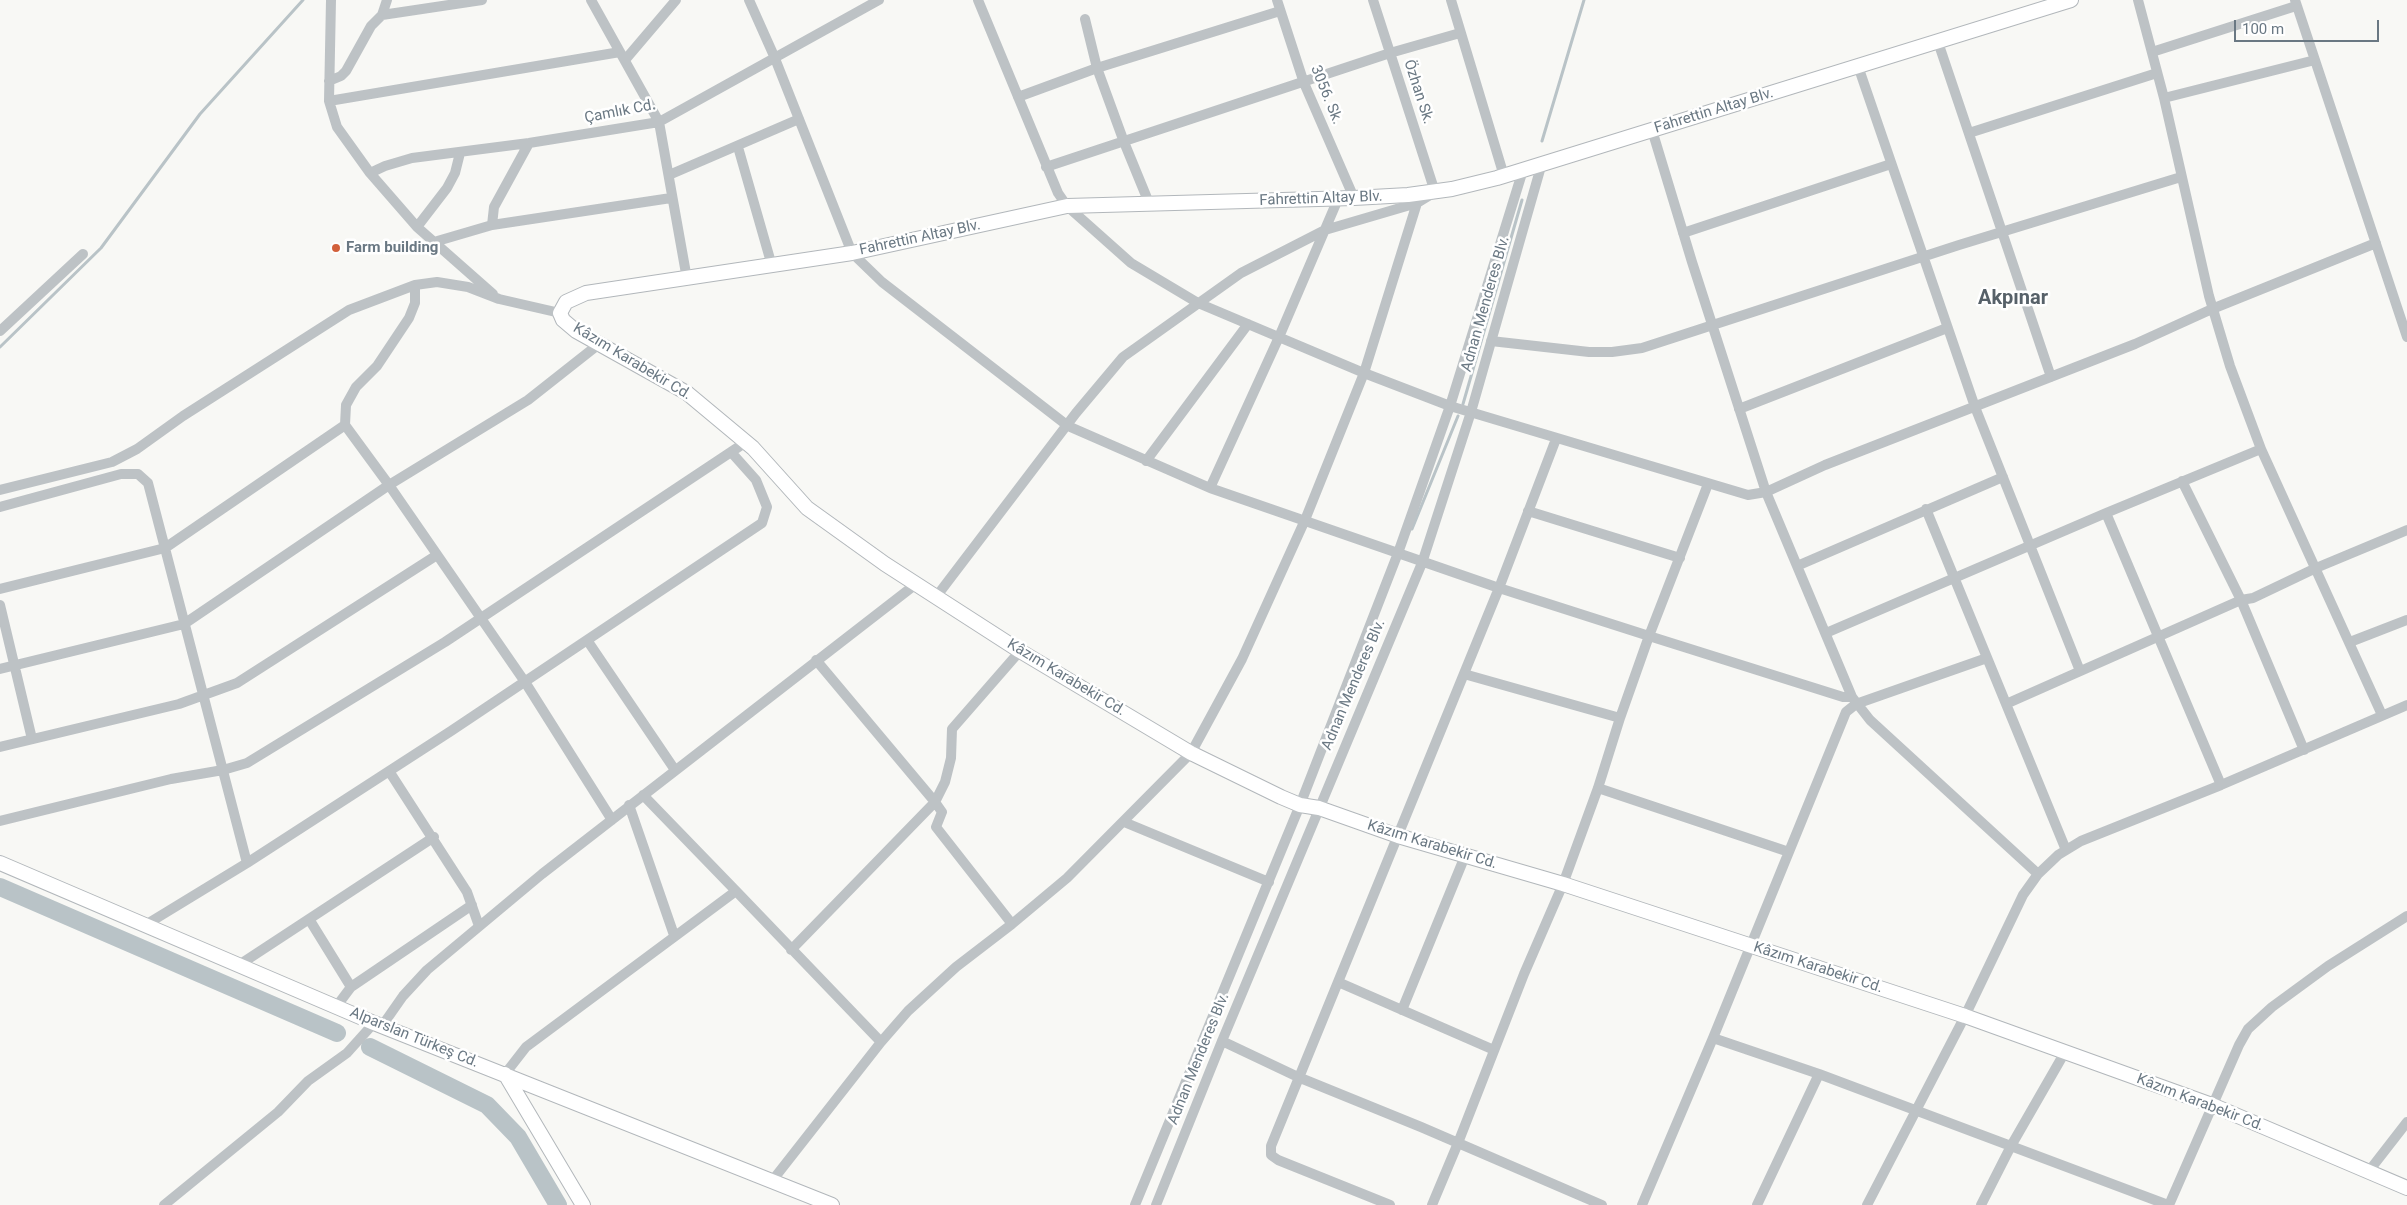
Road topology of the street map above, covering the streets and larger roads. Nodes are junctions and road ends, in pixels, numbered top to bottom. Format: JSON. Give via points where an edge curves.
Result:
{"nodes":[{"id":1,"x":331,"y":0,"type":"edge"},
{"id":2,"x":387,"y":0,"type":"edge"},
{"id":3,"x":482,"y":0,"type":"edge"},
{"id":4,"x":591,"y":0,"type":"edge"},
{"id":5,"x":676,"y":0,"type":"edge"},
{"id":6,"x":749,"y":0,"type":"edge"},
{"id":7,"x":879,"y":0,"type":"edge"},
{"id":8,"x":1277,"y":0,"type":"edge"},
{"id":9,"x":1373,"y":0,"type":"edge"},
{"id":10,"x":1450,"y":0,"type":"edge"},
{"id":11,"x":2070,"y":0,"type":"edge"},
{"id":12,"x":2138,"y":0,"type":"edge"},
{"id":13,"x":981,"y":1,"type":"edge"},
{"id":14,"x":2295,"y":3,"type":"edge"},
{"id":15,"x":1280,"y":11,"type":"junction"},
{"id":16,"x":382,"y":15,"type":"junction"},
{"id":17,"x":1085,"y":20,"type":"dead end"},
{"id":18,"x":1460,"y":33,"type":"junction"},
{"id":19,"x":1938,"y":42,"type":"junction"},
{"id":20,"x":2152,"y":52,"type":"junction"},
{"id":21,"x":1390,"y":53,"type":"junction"},
{"id":22,"x":622,"y":56,"type":"junction"},
{"id":23,"x":774,"y":56,"type":"junction"},
{"id":24,"x":2315,"y":60,"type":"junction"},
{"id":25,"x":1858,"y":66,"type":"junction"},
{"id":26,"x":1097,"y":68,"type":"junction"},
{"id":27,"x":2158,"y":73,"type":"junction"},
{"id":28,"x":329,"y":81,"type":"junction"},
{"id":29,"x":1304,"y":83,"type":"junction"},
{"id":30,"x":1018,"y":97,"type":"junction"},
{"id":31,"x":2164,"y":98,"type":"junction"},
{"id":32,"x":329,"y":100,"type":"junction"},
{"id":33,"x":799,"y":118,"type":"junction"},
{"id":34,"x":659,"y":122,"type":"junction"},
{"id":35,"x":1652,"y":130,"type":"junction"},
{"id":36,"x":1969,"y":133,"type":"junction"},
{"id":37,"x":1124,"y":142,"type":"junction"},
{"id":38,"x":529,"y":143,"type":"junction"},
{"id":39,"x":738,"y":147,"type":"junction"},
{"id":40,"x":460,"y":153,"type":"junction"},
{"id":41,"x":1542,"y":163,"type":"junction"},
{"id":42,"x":1891,"y":164,"type":"junction"},
{"id":43,"x":1046,"y":167,"type":"junction"},
{"id":44,"x":1523,"y":170,"type":"junction"},
{"id":45,"x":370,"y":172,"type":"junction"},
{"id":46,"x":668,"y":175,"type":"junction"},
{"id":47,"x":1504,"y":176,"type":"junction"},
{"id":48,"x":2181,"y":177,"type":"junction"},
{"id":49,"x":1435,"y":192,"type":"junction"},
{"id":50,"x":672,"y":198,"type":"junction"},
{"id":51,"x":1354,"y":198,"type":"junction"},
{"id":52,"x":1338,"y":199,"type":"junction"},
{"id":53,"x":1417,"y":203,"type":"junction"},
{"id":54,"x":1149,"y":204,"type":"junction"},
{"id":55,"x":1067,"y":206,"type":"junction"},
{"id":56,"x":492,"y":225,"type":"junction"},
{"id":57,"x":417,"y":226,"type":"junction"},
{"id":58,"x":1325,"y":230,"type":"junction"},
{"id":59,"x":2002,"y":232,"type":"junction"},
{"id":60,"x":1683,"y":233,"type":"junction"},
{"id":61,"x":434,"y":242,"type":"junction"},
{"id":62,"x":2376,"y":243,"type":"junction"},
{"id":63,"x":852,"y":253,"type":"junction"},
{"id":64,"x":83,"y":254,"type":"dead end"},
{"id":65,"x":1922,"y":257,"type":"junction"},
{"id":66,"x":772,"y":266,"type":"junction"},
{"id":67,"x":687,"y":279,"type":"junction"},
{"id":68,"x":416,"y":285,"type":"junction"},
{"id":69,"x":499,"y":299,"type":"junction"},
{"id":70,"x":1198,"y":303,"type":"junction"},
{"id":71,"x":2212,"y":309,"type":"junction"},
{"id":72,"x":560,"y":313,"type":"junction"},
{"id":73,"x":1248,"y":324,"type":"junction"},
{"id":74,"x":1713,"y":327,"type":"junction"},
{"id":75,"x":1947,"y":328,"type":"junction"},
{"id":76,"x":0,"y":331,"type":"edge"},
{"id":77,"x":1279,"y":337,"type":"junction"},
{"id":78,"x":2407,"y":337,"type":"edge"},
{"id":79,"x":1491,"y":340,"type":"junction"},
{"id":80,"x":599,"y":344,"type":"junction"},
{"id":81,"x":1364,"y":373,"type":"junction"},
{"id":82,"x":2051,"y":377,"type":"junction"},
{"id":83,"x":1450,"y":406,"type":"junction"},
{"id":84,"x":1975,"y":407,"type":"junction"},
{"id":85,"x":1739,"y":409,"type":"junction"},
{"id":86,"x":1470,"y":412,"type":"junction"},
{"id":87,"x":345,"y":425,"type":"junction"},
{"id":88,"x":1068,"y":426,"type":"junction"},
{"id":89,"x":1556,"y":439,"type":"junction"},
{"id":90,"x":746,"y":442,"type":"junction"},
{"id":91,"x":2261,"y":449,"type":"junction"},
{"id":92,"x":731,"y":452,"type":"junction"},
{"id":93,"x":1146,"y":461,"type":"junction"},
{"id":94,"x":2003,"y":477,"type":"junction"},
{"id":95,"x":2182,"y":481,"type":"junction"},
{"id":96,"x":25,"y":484,"type":"junction"},
{"id":97,"x":1708,"y":484,"type":"junction"},
{"id":98,"x":389,"y":485,"type":"junction"},
{"id":99,"x":1210,"y":488,"type":"junction"},
{"id":100,"x":0,"y":490,"type":"edge"},
{"id":101,"x":1766,"y":492,"type":"junction"},
{"id":102,"x":28,"y":500,"type":"junction"},
{"id":103,"x":0,"y":507,"type":"edge"},
{"id":104,"x":1926,"y":509,"type":"junction"},
{"id":105,"x":1528,"y":511,"type":"junction"},
{"id":106,"x":2106,"y":512,"type":"junction"},
{"id":107,"x":1305,"y":520,"type":"junction"},
{"id":108,"x":2407,"y":530,"type":"edge"},
{"id":109,"x":2030,"y":545,"type":"junction"},
{"id":110,"x":165,"y":548,"type":"junction"},
{"id":111,"x":1398,"y":553,"type":"junction"},
{"id":112,"x":437,"y":555,"type":"junction"},
{"id":113,"x":1680,"y":558,"type":"junction"},
{"id":114,"x":1422,"y":562,"type":"junction"},
{"id":115,"x":1797,"y":566,"type":"junction"},
{"id":116,"x":2316,"y":568,"type":"junction"},
{"id":117,"x":1954,"y":578,"type":"junction"},
{"id":118,"x":916,"y":584,"type":"junction"},
{"id":119,"x":1499,"y":588,"type":"junction"},
{"id":120,"x":0,"y":589,"type":"edge"},
{"id":121,"x":936,"y":597,"type":"junction"},
{"id":122,"x":2241,"y":600,"type":"junction"},
{"id":123,"x":0,"y":605,"type":"edge"},
{"id":124,"x":481,"y":617,"type":"junction"},
{"id":125,"x":2407,"y":620,"type":"edge"},
{"id":126,"x":184,"y":624,"type":"junction"},
{"id":127,"x":1826,"y":633,"type":"junction"},
{"id":128,"x":1649,"y":636,"type":"junction"},
{"id":129,"x":2159,"y":636,"type":"junction"},
{"id":130,"x":587,"y":640,"type":"junction"},
{"id":131,"x":2350,"y":642,"type":"junction"},
{"id":132,"x":1020,"y":651,"type":"junction"},
{"id":133,"x":1987,"y":658,"type":"junction"},
{"id":134,"x":816,"y":660,"type":"junction"},
{"id":135,"x":15,"y":666,"type":"junction"},
{"id":136,"x":0,"y":669,"type":"edge"},
{"id":137,"x":2080,"y":671,"type":"junction"},
{"id":138,"x":1464,"y":674,"type":"junction"},
{"id":139,"x":525,"y":682,"type":"junction"},
{"id":140,"x":202,"y":696,"type":"junction"},
{"id":141,"x":1854,"y":701,"type":"junction"},
{"id":142,"x":2006,"y":704,"type":"junction"},
{"id":143,"x":2407,"y":705,"type":"edge"},
{"id":144,"x":2382,"y":716,"type":"junction"},
{"id":145,"x":1620,"y":718,"type":"junction"},
{"id":146,"x":32,"y":739,"type":"junction"},
{"id":147,"x":0,"y":746,"type":"edge"},
{"id":148,"x":2304,"y":750,"type":"junction"},
{"id":149,"x":1191,"y":753,"type":"junction"},
{"id":150,"x":223,"y":770,"type":"junction"},
{"id":151,"x":675,"y":770,"type":"junction"},
{"id":152,"x":389,"y":771,"type":"junction"},
{"id":153,"x":2221,"y":785,"type":"junction"},
{"id":154,"x":1598,"y":788,"type":"junction"},
{"id":155,"x":643,"y":795,"type":"junction"},
{"id":156,"x":935,"y":802,"type":"junction"},
{"id":157,"x":628,"y":805,"type":"junction"},
{"id":158,"x":1300,"y":805,"type":"junction"},
{"id":159,"x":1319,"y":808,"type":"junction"},
{"id":160,"x":612,"y":820,"type":"junction"},
{"id":161,"x":0,"y":821,"type":"edge"},
{"id":162,"x":1124,"y":822,"type":"junction"},
{"id":163,"x":1398,"y":836,"type":"junction"},
{"id":164,"x":434,"y":838,"type":"junction"},
{"id":165,"x":2066,"y":850,"type":"junction"},
{"id":166,"x":1789,"y":852,"type":"junction"},
{"id":167,"x":1465,"y":856,"type":"junction"},
{"id":168,"x":0,"y":863,"type":"edge"},
{"id":169,"x":247,"y":863,"type":"junction"},
{"id":170,"x":2038,"y":874,"type":"junction"},
{"id":171,"x":1269,"y":882,"type":"junction"},
{"id":172,"x":1563,"y":884,"type":"junction"},
{"id":173,"x":736,"y":892,"type":"junction"},
{"id":174,"x":472,"y":905,"type":"junction"},
{"id":175,"x":2407,"y":916,"type":"edge"},
{"id":176,"x":309,"y":919,"type":"junction"},
{"id":177,"x":148,"y":924,"type":"junction"},
{"id":178,"x":1012,"y":924,"type":"junction"},
{"id":179,"x":479,"y":926,"type":"junction"},
{"id":180,"x":674,"y":935,"type":"junction"},
{"id":181,"x":1750,"y":945,"type":"junction"},
{"id":182,"x":791,"y":950,"type":"junction"},
{"id":183,"x":239,"y":965,"type":"junction"},
{"id":184,"x":1338,"y":982,"type":"junction"},
{"id":185,"x":351,"y":987,"type":"junction"},
{"id":186,"x":336,"y":1007,"type":"junction"},
{"id":187,"x":1402,"y":1010,"type":"junction"},
{"id":188,"x":1965,"y":1016,"type":"junction"},
{"id":189,"x":378,"y":1025,"type":"junction"},
{"id":190,"x":1713,"y":1038,"type":"junction"},
{"id":191,"x":1222,"y":1041,"type":"junction"},
{"id":192,"x":881,"y":1042,"type":"junction"},
{"id":193,"x":1494,"y":1050,"type":"junction"},
{"id":194,"x":2065,"y":1052,"type":"junction"},
{"id":195,"x":505,"y":1074,"type":"junction"},
{"id":196,"x":1819,"y":1074,"type":"junction"},
{"id":197,"x":1298,"y":1077,"type":"junction"},
{"id":198,"x":2212,"y":1106,"type":"junction"},
{"id":199,"x":1916,"y":1111,"type":"junction"},
{"id":200,"x":2407,"y":1122,"type":"edge"},
{"id":201,"x":1458,"y":1143,"type":"junction"},
{"id":202,"x":2011,"y":1146,"type":"junction"},
{"id":203,"x":2369,"y":1171,"type":"junction"},
{"id":204,"x":772,"y":1181,"type":"junction"},
{"id":205,"x":2407,"y":1188,"type":"edge"},
{"id":206,"x":164,"y":1205,"type":"edge"},
{"id":207,"x":583,"y":1205,"type":"edge"},
{"id":208,"x":832,"y":1205,"type":"edge"},
{"id":209,"x":1135,"y":1205,"type":"edge"},
{"id":210,"x":1156,"y":1205,"type":"edge"},
{"id":211,"x":1390,"y":1205,"type":"edge"},
{"id":212,"x":1432,"y":1205,"type":"edge"},
{"id":213,"x":1602,"y":1205,"type":"edge"},
{"id":214,"x":1642,"y":1205,"type":"edge"},
{"id":215,"x":1758,"y":1205,"type":"edge"},
{"id":216,"x":1867,"y":1205,"type":"edge"},
{"id":217,"x":1981,"y":1205,"type":"edge"},
{"id":218,"x":2168,"y":1205,"type":"edge"}],
"edges":[{"from":1,"to":28,"type":"street"},
{"from":2,"to":16,"type":"street"},
{"from":3,"to":16,"type":"street"},
{"from":4,"to":22,"type":"street"},
{"from":5,"to":22,"type":"street"},
{"from":6,"to":23,"type":"street"},
{"from":7,"to":23,"type":"street","name":"Çamlık Cd."},
{"from":8,"to":15,"type":"street","name":"3056. Sk."},
{"from":9,"to":21,"type":"street","name":"Özhan Sk."},
{"from":10,"to":18,"type":"street"},
{"from":11,"to":19,"type":"street","name":"Fahrettin Altay Blv."},
{"from":12,"to":20,"type":"street"},
{"from":13,"to":30,"type":"street"},
{"from":14,"to":20,"type":"street"},
{"from":14,"to":24,"type":"street"},
{"from":15,"to":26,"type":"street"},
{"from":15,"to":29,"type":"street","name":"3056. Sk."},
{"from":16,"to":28,"type":"street","via":[[371,26],[346,71]]},
{"from":17,"to":26,"type":"street"},
{"from":18,"to":21,"type":"street"},
{"from":18,"to":47,"type":"street"},
{"from":19,"to":25,"type":"street","name":"Fahrettin Altay Blv."},
{"from":19,"to":36,"type":"street"},
{"from":20,"to":27,"type":"street"},
{"from":21,"to":29,"type":"street"},
{"from":21,"to":49,"type":"street","name":"Özhan Sk."},
{"from":22,"to":32,"type":"street"},
{"from":22,"to":34,"type":"street"},
{"from":23,"to":33,"type":"street"},
{"from":23,"to":34,"type":"street","name":"Çamlık Cd."},
{"from":24,"to":31,"type":"street"},
{"from":24,"to":62,"type":"street"},
{"from":25,"to":35,"type":"street","name":"Fahrettin Altay Blv."},
{"from":25,"to":42,"type":"street"},
{"from":26,"to":30,"type":"street"},
{"from":26,"to":37,"type":"street"},
{"from":27,"to":31,"type":"street"},
{"from":27,"to":36,"type":"street"},
{"from":28,"to":32,"type":"street"},
{"from":29,"to":37,"type":"street"},
{"from":29,"to":51,"type":"street","name":"3056. Sk."},
{"from":30,"to":43,"type":"street"},
{"from":31,"to":48,"type":"street"},
{"from":32,"to":45,"type":"street","via":[[337,127]]},
{"from":33,"to":39,"type":"street"},
{"from":33,"to":63,"type":"street"},
{"from":34,"to":38,"type":"street","name":"Çamlık Cd."},
{"from":34,"to":46,"type":"street"},
{"from":35,"to":41,"type":"street","name":"Fahrettin Altay Blv."},
{"from":35,"to":60,"type":"street"},
{"from":36,"to":59,"type":"street"},
{"from":37,"to":43,"type":"street"},
{"from":37,"to":54,"type":"street"},
{"from":38,"to":40,"type":"street","name":"Çamlık Cd."},
{"from":38,"to":56,"type":"street","via":[[494,208]]},
{"from":39,"to":46,"type":"street"},
{"from":39,"to":66,"type":"street"},
{"from":40,"to":45,"type":"street","name":"Çamlık Cd.","via":[[412,158]]},
{"from":40,"to":57,"type":"street","via":[[455,174],[447,188]]},
{"from":41,"to":44,"type":"street","name":"Fahrettin Altay Blv."},
{"from":41,"to":79,"type":"street","name":"Adnan Menderes Blv."},
{"from":42,"to":60,"type":"street"},
{"from":42,"to":65,"type":"street"},
{"from":43,"to":55,"type":"street"},
{"from":44,"to":47,"type":"street","name":"Fahrettin Altay Blv."},
{"from":44,"to":83,"type":"street","name":"Adnan Menderes Blv."},
{"from":45,"to":57,"type":"street"},
{"from":46,"to":50,"type":"street"},
{"from":47,"to":49,"type":"street","name":"Fahrettin Altay Blv."},
{"from":48,"to":59,"type":"street"},
{"from":48,"to":71,"type":"street"},
{"from":49,"to":51,"type":"street","name":"Fahrettin Altay Blv."},
{"from":49,"to":53,"type":"street"},
{"from":50,"to":56,"type":"street"},
{"from":50,"to":67,"type":"street"},
{"from":51,"to":52,"type":"street","name":"Fahrettin Altay Blv."},
{"from":52,"to":54,"type":"street","name":"Fahrettin Altay Blv."},
{"from":52,"to":58,"type":"street"},
{"from":53,"to":58,"type":"street"},
{"from":53,"to":81,"type":"street"},
{"from":54,"to":55,"type":"street","name":"Fahrettin Altay Blv."},
{"from":55,"to":63,"type":"street","name":"Fahrettin Altay Blv."},
{"from":55,"to":70,"type":"street","via":[[1131,263]]},
{"from":56,"to":61,"type":"street"},
{"from":57,"to":61,"type":"street"},
{"from":58,"to":70,"type":"street","via":[[1240,273]]},
{"from":58,"to":77,"type":"street"},
{"from":59,"to":65,"type":"street"},
{"from":59,"to":82,"type":"street"},
{"from":60,"to":74,"type":"street"},
{"from":61,"to":69,"type":"street"},
{"from":62,"to":71,"type":"street"},
{"from":62,"to":78,"type":"street"},
{"from":63,"to":66,"type":"street","name":"Fahrettin Altay Blv."},
{"from":63,"to":88,"type":"street","via":[[882,282]]},
{"from":64,"to":76,"type":"street"},
{"from":65,"to":74,"type":"street"},
{"from":65,"to":75,"type":"street"},
{"from":66,"to":67,"type":"street","name":"Fahrettin Altay Blv."},
{"from":67,"to":72,"type":"street","name":"Fahrettin Altay Blv.","via":[[586,293],[566,302]]},
{"from":68,"to":69,"type":"street","via":[[437,282],[468,287]]},
{"from":68,"to":87,"type":"street","via":[[415,302],[409,318],[377,366],[356,386],[346,405]]},
{"from":68,"to":96,"type":"street","via":[[349,310],[137,449],[112,462]]},
{"from":69,"to":72,"type":"street"},
{"from":70,"to":73,"type":"street"},
{"from":70,"to":88,"type":"street","via":[[1123,357]]},
{"from":71,"to":82,"type":"street"},
{"from":71,"to":91,"type":"street"},
{"from":72,"to":80,"type":"street","name":"Kâzım Karabekir Cd.","via":[[576,331]]},
{"from":73,"to":77,"type":"street"},
{"from":73,"to":93,"type":"street"},
{"from":74,"to":79,"type":"street","via":[[1642,348],[1612,352]]},
{"from":74,"to":85,"type":"street"},
{"from":75,"to":84,"type":"street"},
{"from":75,"to":85,"type":"street"},
{"from":77,"to":81,"type":"street"},
{"from":77,"to":99,"type":"street"},
{"from":79,"to":86,"type":"street","name":"Adnan Menderes Blv."},
{"from":80,"to":90,"type":"street","name":"Kâzım Karabekir Cd.","via":[[687,393]]},
{"from":80,"to":98,"type":"street","via":[[528,400]]},
{"from":81,"to":83,"type":"street"},
{"from":81,"to":107,"type":"street"},
{"from":82,"to":84,"type":"street"},
{"from":83,"to":86,"type":"street"},
{"from":83,"to":111,"type":"street","name":"Adnan Menderes Blv."},
{"from":84,"to":94,"type":"street"},
{"from":84,"to":101,"type":"street","via":[[1825,465]]},
{"from":85,"to":101,"type":"street"},
{"from":86,"to":89,"type":"street"},
{"from":86,"to":114,"type":"street","name":"Adnan Menderes Blv."},
{"from":87,"to":98,"type":"street"},
{"from":87,"to":110,"type":"street"},
{"from":88,"to":93,"type":"street"},
{"from":88,"to":121,"type":"street"},
{"from":89,"to":97,"type":"street"},
{"from":89,"to":105,"type":"street"},
{"from":90,"to":92,"type":"street"},
{"from":90,"to":118,"type":"street","name":"Kâzım Karabekir Cd.","via":[[807,508]]},
{"from":91,"to":95,"type":"street"},
{"from":91,"to":116,"type":"street"},
{"from":92,"to":124,"type":"street"},
{"from":92,"to":130,"type":"street","via":[[756,480],[767,507],[762,523]]},
{"from":93,"to":99,"type":"street"},
{"from":94,"to":104,"type":"street"},
{"from":94,"to":109,"type":"street"},
{"from":95,"to":106,"type":"street"},
{"from":95,"to":122,"type":"street"},
{"from":96,"to":100,"type":"street"},
{"from":96,"to":102,"type":"street"},
{"from":97,"to":101,"type":"street","via":[[1748,495]]},
{"from":97,"to":113,"type":"street"},
{"from":98,"to":112,"type":"street"},
{"from":98,"to":126,"type":"street"},
{"from":99,"to":107,"type":"street"},
{"from":101,"to":115,"type":"street"},
{"from":102,"to":103,"type":"street"},
{"from":102,"to":110,"type":"street","via":[[121,474],[138,474],[148,483]]},
{"from":104,"to":115,"type":"street"},
{"from":104,"to":117,"type":"street"},
{"from":105,"to":113,"type":"street"},
{"from":105,"to":119,"type":"street"},
{"from":106,"to":109,"type":"street"},
{"from":106,"to":129,"type":"street"},
{"from":107,"to":111,"type":"street"},
{"from":107,"to":149,"type":"street","via":[[1242,659]]},
{"from":108,"to":116,"type":"street"},
{"from":109,"to":117,"type":"street"},
{"from":109,"to":137,"type":"street"},
{"from":110,"to":120,"type":"street"},
{"from":110,"to":126,"type":"street"},
{"from":111,"to":114,"type":"street"},
{"from":111,"to":158,"type":"street","name":"Adnan Menderes Blv."},
{"from":112,"to":124,"type":"street"},
{"from":112,"to":140,"type":"street","via":[[237,683]]},
{"from":113,"to":128,"type":"street"},
{"from":114,"to":119,"type":"street"},
{"from":114,"to":159,"type":"street","name":"Adnan Menderes Blv."},
{"from":115,"to":127,"type":"street"},
{"from":116,"to":122,"type":"street","via":[[2253,598]]},
{"from":116,"to":131,"type":"street"},
{"from":117,"to":127,"type":"street"},
{"from":117,"to":133,"type":"street"},
{"from":118,"to":121,"type":"street","name":"Kâzım Karabekir Cd."},
{"from":118,"to":134,"type":"street"},
{"from":119,"to":128,"type":"street"},
{"from":119,"to":138,"type":"street"},
{"from":121,"to":132,"type":"street","name":"Kâzım Karabekir Cd."},
{"from":122,"to":129,"type":"street"},
{"from":122,"to":148,"type":"street"},
{"from":123,"to":135,"type":"street"},
{"from":124,"to":139,"type":"street"},
{"from":124,"to":150,"type":"street","via":[[247,763]]},
{"from":125,"to":131,"type":"street"},
{"from":126,"to":135,"type":"street"},
{"from":126,"to":140,"type":"street"},
{"from":127,"to":141,"type":"street"},
{"from":128,"to":141,"type":"street"},
{"from":128,"to":145,"type":"street"},
{"from":129,"to":137,"type":"street"},
{"from":129,"to":153,"type":"street"},
{"from":130,"to":139,"type":"street"},
{"from":130,"to":151,"type":"street"},
{"from":131,"to":144,"type":"street"},
{"from":132,"to":149,"type":"street","name":"Kâzım Karabekir Cd."},
{"from":132,"to":156,"type":"street","via":[[952,729],[951,758],[945,782]]},
{"from":133,"to":141,"type":"street"},
{"from":133,"to":142,"type":"street"},
{"from":134,"to":151,"type":"street"},
{"from":134,"to":156,"type":"street"},
{"from":135,"to":136,"type":"street"},
{"from":135,"to":146,"type":"street"},
{"from":137,"to":142,"type":"street"},
{"from":138,"to":145,"type":"street"},
{"from":138,"to":163,"type":"street"},
{"from":139,"to":152,"type":"street"},
{"from":139,"to":160,"type":"street"},
{"from":140,"to":146,"type":"street"},
{"from":140,"to":150,"type":"street"},
{"from":141,"to":166,"type":"street","via":[[1844,716]]},
{"from":141,"to":170,"type":"street","via":[[1870,720]]},
{"from":142,"to":165,"type":"street"},
{"from":143,"to":144,"type":"street"},
{"from":144,"to":148,"type":"street"},
{"from":145,"to":154,"type":"street"},
{"from":146,"to":147,"type":"street"},
{"from":148,"to":153,"type":"street"},
{"from":149,"to":158,"type":"street","name":"Kâzım Karabekir Cd."},
{"from":149,"to":162,"type":"street"},
{"from":150,"to":161,"type":"street","via":[[170,779]]},
{"from":150,"to":169,"type":"street"},
{"from":151,"to":155,"type":"street"},
{"from":152,"to":164,"type":"street"},
{"from":152,"to":169,"type":"street"},
{"from":153,"to":165,"type":"street","via":[[2080,841]]},
{"from":154,"to":166,"type":"street"},
{"from":154,"to":172,"type":"street"},
{"from":155,"to":157,"type":"street"},
{"from":155,"to":173,"type":"street"},
{"from":156,"to":178,"type":"street","via":[[942,812],[936,827]]},
{"from":156,"to":182,"type":"street"},
{"from":157,"to":160,"type":"street"},
{"from":157,"to":180,"type":"street"},
{"from":158,"to":159,"type":"street","name":"Kâzım Karabekir Cd."},
{"from":158,"to":171,"type":"street","name":"Adnan Menderes Blv."},
{"from":159,"to":163,"type":"street","name":"Kâzım Karabekir Cd."},
{"from":159,"to":191,"type":"street","name":"Adnan Menderes Blv."},
{"from":160,"to":179,"type":"street"},
{"from":162,"to":171,"type":"street"},
{"from":162,"to":178,"type":"street","via":[[1067,878]]},
{"from":163,"to":167,"type":"street","name":"Kâzım Karabekir Cd."},
{"from":163,"to":184,"type":"street"},
{"from":164,"to":174,"type":"street"},
{"from":164,"to":176,"type":"street"},
{"from":165,"to":170,"type":"street"},
{"from":166,"to":181,"type":"street"},
{"from":167,"to":172,"type":"street","name":"Kâzım Karabekir Cd."},
{"from":167,"to":187,"type":"street"},
{"from":168,"to":177,"type":"street","name":"Alparslan Türkeş Cd."},
{"from":169,"to":177,"type":"street"},
{"from":170,"to":188,"type":"street","via":[[2023,895]]},
{"from":171,"to":209,"type":"street","name":"Adnan Menderes Blv."},
{"from":172,"to":181,"type":"street","name":"Kâzım Karabekir Cd."},
{"from":172,"to":193,"type":"street"},
{"from":173,"to":180,"type":"street"},
{"from":173,"to":182,"type":"street"},
{"from":174,"to":179,"type":"street"},
{"from":174,"to":185,"type":"street"},
{"from":175,"to":198,"type":"street","via":[[2328,966],[2259,1017],[2239,1044]]},
{"from":176,"to":183,"type":"street"},
{"from":176,"to":185,"type":"street"},
{"from":177,"to":183,"type":"street","name":"Alparslan Türkeş Cd."},
{"from":178,"to":192,"type":"street","via":[[931,988]]},
{"from":179,"to":189,"type":"street","via":[[427,970]]},
{"from":180,"to":195,"type":"street","via":[[526,1047]]},
{"from":181,"to":188,"type":"street","name":"Kâzım Karabekir Cd."},
{"from":181,"to":190,"type":"street"},
{"from":182,"to":192,"type":"street"},
{"from":183,"to":186,"type":"street","name":"Alparslan Türkeş Cd."},
{"from":184,"to":187,"type":"street"},
{"from":184,"to":197,"type":"street"},
{"from":185,"to":186,"type":"street"},
{"from":186,"to":189,"type":"street","name":"Alparslan Türkeş Cd."},
{"from":187,"to":193,"type":"street"},
{"from":188,"to":194,"type":"street","name":"Kâzım Karabekir Cd."},
{"from":188,"to":199,"type":"street"},
{"from":189,"to":195,"type":"street","name":"Alparslan Türkeş Cd."},
{"from":189,"to":206,"type":"street"},
{"from":190,"to":196,"type":"street"},
{"from":190,"to":214,"type":"street"},
{"from":191,"to":197,"type":"street"},
{"from":191,"to":210,"type":"street","name":"Adnan Menderes Blv."},
{"from":192,"to":204,"type":"street"},
{"from":193,"to":201,"type":"street"},
{"from":194,"to":198,"type":"street","name":"Kâzım Karabekir Cd."},
{"from":194,"to":202,"type":"street"},
{"from":195,"to":204,"type":"street","name":"Alparslan Türkeş Cd."},
{"from":195,"to":207,"type":"street"},
{"from":196,"to":199,"type":"street"},
{"from":196,"to":215,"type":"street"},
{"from":197,"to":201,"type":"street"},
{"from":197,"to":211,"type":"street","via":[[1272,1142],[1270,1152],[1274,1158]]},
{"from":198,"to":203,"type":"street","name":"Kâzım Karabekir Cd."},
{"from":198,"to":218,"type":"street"},
{"from":199,"to":202,"type":"street"},
{"from":199,"to":216,"type":"street"},
{"from":200,"to":203,"type":"street"},
{"from":201,"to":212,"type":"street"},
{"from":201,"to":213,"type":"street"},
{"from":202,"to":217,"type":"street"},
{"from":202,"to":218,"type":"street"},
{"from":203,"to":205,"type":"street","name":"Kâzım Karabekir Cd."},
{"from":204,"to":208,"type":"street","name":"Alparslan Türkeş Cd."}]}
